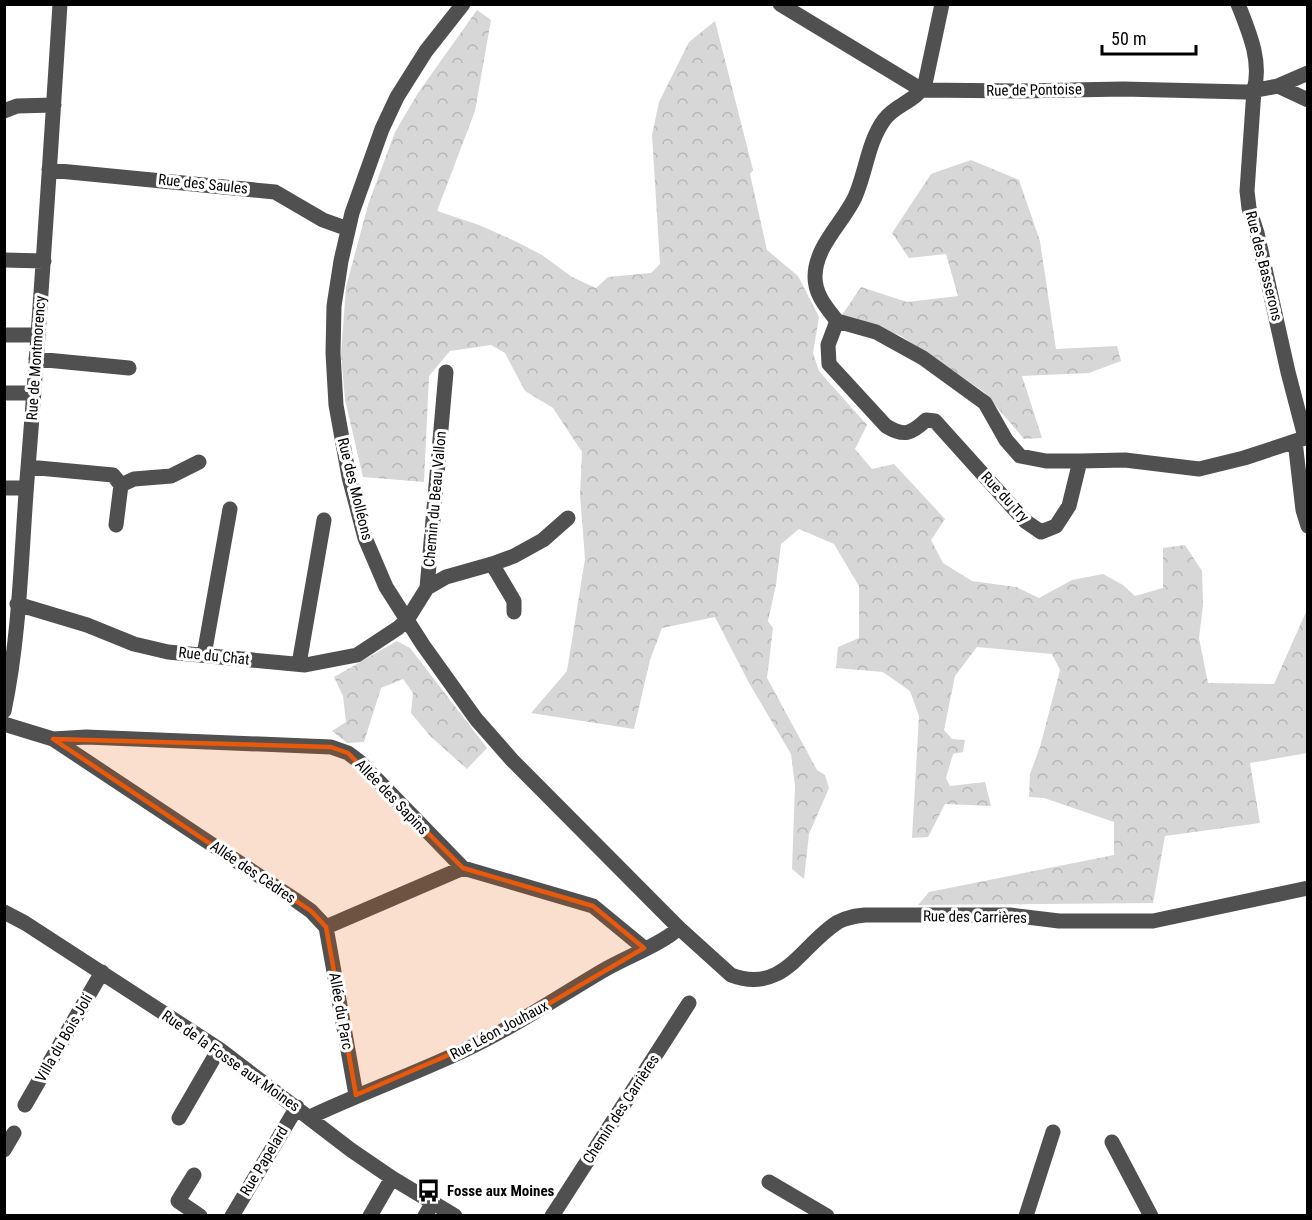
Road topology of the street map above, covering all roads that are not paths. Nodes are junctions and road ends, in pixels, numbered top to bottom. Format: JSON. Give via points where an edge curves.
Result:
{"nodes":[{"id":1,"x":60,"y":4,"type":"edge"},
{"id":2,"x":463,"y":4,"type":"edge"},
{"id":3,"x":780,"y":4,"type":"edge"},
{"id":4,"x":942,"y":4,"type":"edge"},
{"id":5,"x":1238,"y":4,"type":"edge"},
{"id":6,"x":1308,"y":74,"type":"edge"},
{"id":7,"x":1278,"y":86,"type":"junction"},
{"id":8,"x":922,"y":90,"type":"junction"},
{"id":9,"x":1254,"y":90,"type":"junction"},
{"id":10,"x":1306,"y":99,"type":"edge"},
{"id":11,"x":54,"y":105,"type":"junction"},
{"id":12,"x":4,"y":111,"type":"edge"},
{"id":13,"x":49,"y":170,"type":"junction"},
{"id":14,"x":348,"y":229,"type":"junction"},
{"id":15,"x":4,"y":260,"type":"edge"},
{"id":16,"x":44,"y":261,"type":"junction"},
{"id":17,"x":837,"y":321,"type":"junction"},
{"id":18,"x":4,"y":335,"type":"edge"},
{"id":19,"x":38,"y":335,"type":"junction"},
{"id":20,"x":36,"y":359,"type":"junction"},
{"id":21,"x":129,"y":368,"type":"dead end"},
{"id":22,"x":446,"y":372,"type":"dead end"},
{"id":23,"x":4,"y":393,"type":"edge"},
{"id":24,"x":34,"y":393,"type":"junction"},
{"id":25,"x":1303,"y":438,"type":"edge"},
{"id":26,"x":1080,"y":461,"type":"junction"},
{"id":27,"x":199,"y":462,"type":"dead end"},
{"id":28,"x":28,"y":467,"type":"junction"},
{"id":29,"x":121,"y":485,"type":"junction"},
{"id":30,"x":4,"y":488,"type":"edge"},
{"id":31,"x":26,"y":488,"type":"junction"},
{"id":32,"x":230,"y":509,"type":"dead end"},
{"id":33,"x":568,"y":518,"type":"dead end"},
{"id":34,"x":324,"y":520,"type":"dead end"},
{"id":35,"x":116,"y":525,"type":"dead end"},
{"id":36,"x":1308,"y":526,"type":"edge"},
{"id":37,"x":492,"y":564,"type":"junction"},
{"id":38,"x":427,"y":588,"type":"junction"},
{"id":39,"x":17,"y":604,"type":"junction"},
{"id":40,"x":514,"y":612,"type":"dead end"},
{"id":41,"x":407,"y":620,"type":"junction"},
{"id":42,"x":204,"y":655,"type":"junction"},
{"id":43,"x":299,"y":664,"type":"junction"},
{"id":44,"x":4,"y":711,"type":"edge"},
{"id":45,"x":4,"y":724,"type":"edge"},
{"id":46,"x":53,"y":740,"type":"junction"},
{"id":47,"x":463,"y":868,"type":"junction"},
{"id":48,"x":1308,"y":888,"type":"edge"},
{"id":49,"x":4,"y":912,"type":"edge"},
{"id":50,"x":326,"y":927,"type":"junction"},
{"id":51,"x":680,"y":928,"type":"junction"},
{"id":52,"x":644,"y":948,"type":"junction"},
{"id":53,"x":102,"y":972,"type":"junction"},
{"id":54,"x":689,"y":1003,"type":"dead end"},
{"id":55,"x":219,"y":1049,"type":"junction"},
{"id":56,"x":356,"y":1095,"type":"junction"},
{"id":57,"x":25,"y":1105,"type":"dead end"},
{"id":58,"x":297,"y":1107,"type":"junction"},
{"id":59,"x":309,"y":1117,"type":"junction"},
{"id":60,"x":179,"y":1118,"type":"dead end"},
{"id":61,"x":1053,"y":1132,"type":"dead end"},
{"id":62,"x":14,"y":1133,"type":"dead end"},
{"id":63,"x":1112,"y":1142,"type":"dead end"},
{"id":64,"x":4,"y":1150,"type":"edge"},
{"id":65,"x":194,"y":1174,"type":"dead end"},
{"id":66,"x":392,"y":1178,"type":"junction"},
{"id":67,"x":769,"y":1182,"type":"dead end"},
{"id":68,"x":429,"y":1209,"type":"edge"},
{"id":69,"x":200,"y":1215,"type":"edge"},
{"id":70,"x":232,"y":1215,"type":"edge"},
{"id":71,"x":370,"y":1215,"type":"edge"},
{"id":72,"x":455,"y":1215,"type":"edge"},
{"id":73,"x":552,"y":1215,"type":"edge"},
{"id":74,"x":827,"y":1215,"type":"edge"},
{"id":75,"x":1026,"y":1215,"type":"edge"},
{"id":76,"x":1150,"y":1215,"type":"edge"}],
"edges":[{"from":1,"to":11,"type":"street","name":"Rue de Montmorency"},
{"from":2,"to":14,"type":"street","name":"Rue des Molléons","via":[[426,51],[397,98],[371,157]]},
{"from":3,"to":8,"type":"street"},
{"from":4,"to":8,"type":"street"},
{"from":5,"to":9,"type":"street","name":"Rue des Basserons","via":[[1257,63]]},
{"from":6,"to":7,"type":"street","name":"Rue de Pontoise"},
{"from":6,"to":10,"type":"street","via":[[1297,87]]},
{"from":7,"to":9,"type":"street","name":"Rue de Pontoise"},
{"from":7,"to":10,"type":"street"},
{"from":8,"to":9,"type":"street","name":"Rue de Pontoise"},
{"from":8,"to":17,"type":"street","via":[[885,119],[855,198],[826,243],[815,270],[818,294]]},
{"from":9,"to":25,"type":"street","name":"Rue des Basserons","via":[[1249,208]]},
{"from":11,"to":12,"type":"street","via":[[17,106]]},
{"from":11,"to":13,"type":"street","name":"Rue de Montmorency"},
{"from":13,"to":14,"type":"street","name":"Rue des Saules","via":[[275,192],[322,220]]},
{"from":13,"to":16,"type":"street","name":"Rue de Montmorency"},
{"from":14,"to":41,"type":"street","name":"Rue des Molléons","via":[[334,306],[336,405],[365,538],[386,587]]},
{"from":15,"to":16,"type":"street"},
{"from":16,"to":19,"type":"street","name":"Rue de Montmorency"},
{"from":17,"to":26,"type":"street","via":[[876,332],[985,403],[1020,456]]},
{"from":17,"to":26,"type":"street","name":"Rue du Try","via":[[828,345],[830,364],[886,426],[897,433],[913,432],[926,420],[935,421],[1025,521],[1041,532],[1056,526],[1069,506]]},
{"from":18,"to":19,"type":"street"},
{"from":19,"to":20,"type":"street","name":"Rue de Montmorency"},
{"from":20,"to":21,"type":"street"},
{"from":20,"to":24,"type":"street","name":"Rue de Montmorency"},
{"from":22,"to":38,"type":"street","name":"Chemin du Beau Vallon"},
{"from":23,"to":24,"type":"street"},
{"from":24,"to":28,"type":"street","name":"Rue de Montmorency"},
{"from":25,"to":26,"type":"street","via":[[1199,469],[1125,460]]},
{"from":25,"to":36,"type":"street","name":"Rue des Basserons","via":[[1303,510]]},
{"from":27,"to":29,"type":"street","via":[[171,476],[134,479]]},
{"from":28,"to":29,"type":"street","via":[[113,475]]},
{"from":28,"to":31,"type":"street","name":"Rue de Montmorency"},
{"from":29,"to":35,"type":"street"},
{"from":30,"to":31,"type":"street"},
{"from":31,"to":39,"type":"street","name":"Rue de Montmorency"},
{"from":32,"to":42,"type":"street"},
{"from":33,"to":37,"type":"street","via":[[543,540]]},
{"from":34,"to":43,"type":"street"},
{"from":37,"to":38,"type":"street","via":[[446,577]]},
{"from":37,"to":40,"type":"street","via":[[514,601]]},
{"from":38,"to":41,"type":"street","name":"Chemin du Beau Vallon"},
{"from":39,"to":42,"type":"street","name":"Rue du Chat","via":[[134,644]]},
{"from":39,"to":44,"type":"street","name":"Rue de Montmorency"},
{"from":41,"to":43,"type":"street","name":"Rue du Chat","via":[[357,655]]},
{"from":41,"to":51,"type":"street","name":"Rue des Molléons","via":[[476,718],[512,760]]},
{"from":42,"to":43,"type":"street","name":"Rue du Chat"},
{"from":45,"to":46,"type":"street","name":"Allée des Sapins"},
{"from":46,"to":47,"type":"street","name":"Allée des Sapins","via":[[86,737],[331,747],[360,762]]},
{"from":46,"to":50,"type":"street","name":"Allée des Cèdres","via":[[294,899]]},
{"from":47,"to":50,"type":"street"},
{"from":47,"to":52,"type":"street","name":"Allée des Sapins","via":[[593,906]]},
{"from":48,"to":51,"type":"street","name":"Rue des Carrières","via":[[1154,921],[1059,921],[1010,915],[848,917],[790,966],[755,980],[731,975]]},
{"from":49,"to":53,"type":"street","name":"Rue de la Fosse aux Moines"},
{"from":50,"to":56,"type":"street","name":"Allée du Parc"},
{"from":51,"to":52,"type":"street","name":"Rue Léon Jouhaux"},
{"from":52,"to":56,"type":"street","name":"Rue Léon Jouhaux","via":[[497,1034]]},
{"from":53,"to":55,"type":"street","name":"Rue de la Fosse aux Moines"},
{"from":53,"to":57,"type":"street","name":"Villa du Bois Joli"},
{"from":54,"to":73,"type":"street","name":"Chemin des Carrières"},
{"from":55,"to":58,"type":"street","name":"Rue de la Fosse aux Moines"},
{"from":55,"to":60,"type":"street"},
{"from":56,"to":59,"type":"street","name":"Rue Léon Jouhaux"},
{"from":58,"to":59,"type":"street","name":"Rue de la Fosse aux Moines"},
{"from":58,"to":70,"type":"street","name":"Rue Papelard"},
{"from":59,"to":66,"type":"street","name":"Rue de la Fosse aux Moines"},
{"from":61,"to":75,"type":"street"},
{"from":62,"to":64,"type":"street"},
{"from":63,"to":76,"type":"street"},
{"from":65,"to":69,"type":"street","via":[[178,1201]]},
{"from":66,"to":68,"type":"street","name":"Rue de la Fosse aux Moines"},
{"from":66,"to":71,"type":"street"},
{"from":67,"to":74,"type":"street"},
{"from":68,"to":72,"type":"street","name":"Rue de la Fosse aux Moines"}]}
